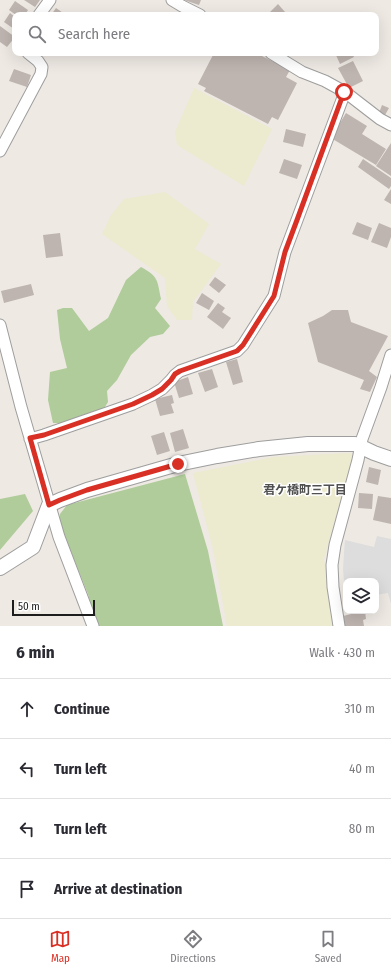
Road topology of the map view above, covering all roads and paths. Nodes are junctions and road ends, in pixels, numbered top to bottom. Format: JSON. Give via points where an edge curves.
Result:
{"nodes":[{"id":1,"x":50,"y":0,"type":"edge"},
{"id":2,"x":172,"y":0,"type":"edge"},
{"id":3,"x":41,"y":12,"type":"edge"},
{"id":4,"x":194,"y":12,"type":"edge"},
{"id":5,"x":32,"y":56,"type":"edge"},
{"id":6,"x":276,"y":56,"type":"edge"},
{"id":7,"x":344,"y":92,"type":"junction"},
{"id":8,"x":391,"y":125,"type":"edge"},
{"id":9,"x":0,"y":151,"type":"edge"},
{"id":10,"x":0,"y":325,"type":"edge"},
{"id":11,"x":391,"y":355,"type":"edge"},
{"id":12,"x":30,"y":438,"type":"junction"},
{"id":13,"x":360,"y":446,"type":"junction"},
{"id":14,"x":391,"y":459,"type":"edge"},
{"id":15,"x":49,"y":505,"type":"junction"},
{"id":16,"x":0,"y":568,"type":"edge"},
{"id":17,"x":93,"y":626,"type":"edge"},
{"id":18,"x":339,"y":626,"type":"edge"}],
"edges":[{"from":1,"to":3,"type":"street"},
{"from":2,"to":4,"type":"street"},
{"from":5,"to":9,"type":"street","via":[[42,67],[41,74]]},
{"from":6,"to":7,"type":"street"},
{"from":7,"to":8,"type":"street"},
{"from":7,"to":12,"type":"street","via":[[285,252],[274,296],[243,345],[237,351],[180,371],[162,389],[133,404]]},
{"from":10,"to":12,"type":"street"},
{"from":11,"to":13,"type":"street"},
{"from":12,"to":15,"type":"street"},
{"from":13,"to":14,"type":"street"},
{"from":13,"to":15,"type":"street","via":[[308,444],[217,456],[178,464],[87,490]]},
{"from":13,"to":18,"type":"street","via":[[332,565]]},
{"from":15,"to":16,"type":"street","via":[[33,547]]},
{"from":15,"to":17,"type":"street"}]}
